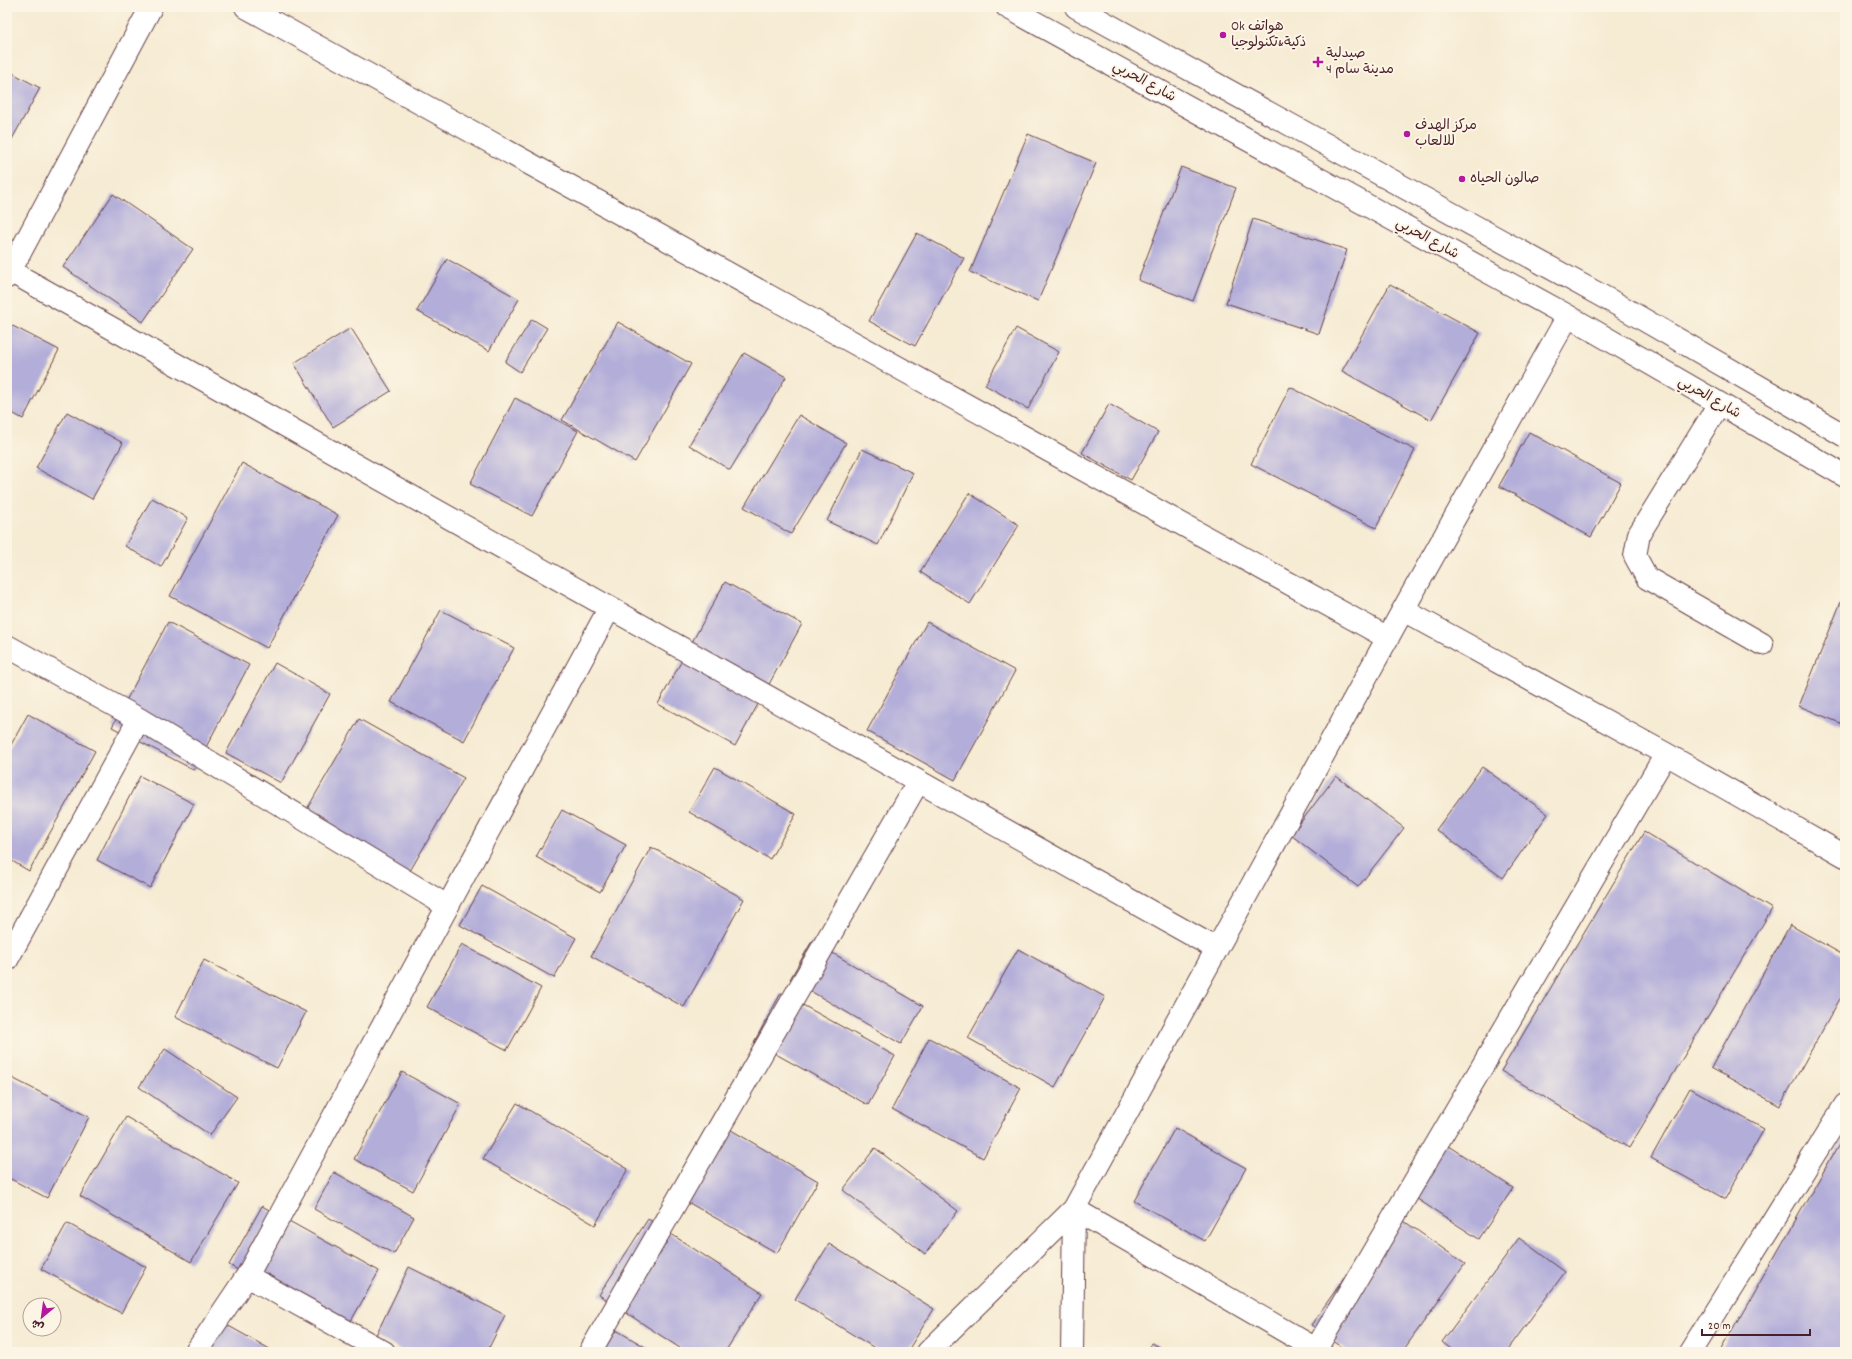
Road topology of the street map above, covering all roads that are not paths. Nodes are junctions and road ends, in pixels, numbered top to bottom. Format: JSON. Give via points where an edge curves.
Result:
{"nodes":[{"id":1,"x":151,"y":7,"type":"edge"},
{"id":2,"x":246,"y":7,"type":"edge"},
{"id":3,"x":1007,"y":7,"type":"edge"},
{"id":4,"x":1076,"y":7,"type":"edge"},
{"id":5,"x":9,"y":274,"type":"edge"},
{"id":6,"x":1568,"y":316,"type":"junction"},
{"id":7,"x":1719,"y":404,"type":"junction"},
{"id":8,"x":1845,"y":436,"type":"edge"},
{"id":9,"x":1845,"y":476,"type":"edge"},
{"id":10,"x":609,"y":609,"type":"junction"},
{"id":11,"x":1403,"y":610,"type":"junction"},
{"id":12,"x":1388,"y":638,"type":"junction"},
{"id":13,"x":1762,"y":644,"type":"dead end"},
{"id":14,"x":7,"y":646,"type":"edge"},
{"id":15,"x":139,"y":719,"type":"junction"},
{"id":16,"x":1666,"y":754,"type":"junction"},
{"id":17,"x":918,"y":782,"type":"junction"},
{"id":18,"x":1845,"y":856,"type":"edge"},
{"id":19,"x":447,"y":906,"type":"junction"},
{"id":20,"x":1217,"y":949,"type":"junction"},
{"id":21,"x":7,"y":960,"type":"edge"},
{"id":22,"x":1845,"y":1105,"type":"edge"},
{"id":23,"x":1074,"y":1209,"type":"junction"},
{"id":24,"x":247,"y":1276,"type":"junction"},
{"id":25,"x":1318,"y":1351,"type":"edge"},
{"id":26,"x":196,"y":1352,"type":"edge"},
{"id":27,"x":384,"y":1352,"type":"edge"},
{"id":28,"x":590,"y":1352,"type":"edge"},
{"id":29,"x":928,"y":1352,"type":"edge"},
{"id":30,"x":1072,"y":1352,"type":"edge"},
{"id":31,"x":1690,"y":1352,"type":"edge"}],
"edges":[{"from":1,"to":5,"type":"street"},
{"from":2,"to":12,"type":"street"},
{"from":3,"to":6,"type":"street","name":"شارع الحربي"},
{"from":4,"to":8,"type":"street","via":[[1620,306]]},
{"from":5,"to":10,"type":"street"},
{"from":6,"to":7,"type":"street","name":"شارع الحربي"},
{"from":6,"to":11,"type":"street"},
{"from":7,"to":9,"type":"street","name":"شارع الحربي"},
{"from":7,"to":13,"type":"street","via":[[1639,534],[1635,556],[1647,578]]},
{"from":10,"to":17,"type":"street"},
{"from":10,"to":19,"type":"street"},
{"from":11,"to":12,"type":"street"},
{"from":11,"to":16,"type":"street"},
{"from":12,"to":20,"type":"street"},
{"from":14,"to":15,"type":"street"},
{"from":15,"to":19,"type":"street"},
{"from":15,"to":21,"type":"street"},
{"from":16,"to":18,"type":"street"},
{"from":16,"to":25,"type":"street"},
{"from":17,"to":20,"type":"street"},
{"from":17,"to":28,"type":"street"},
{"from":19,"to":24,"type":"street"},
{"from":20,"to":23,"type":"street"},
{"from":22,"to":31,"type":"street"},
{"from":23,"to":25,"type":"street"},
{"from":23,"to":29,"type":"street"},
{"from":23,"to":30,"type":"street"},
{"from":24,"to":26,"type":"street"},
{"from":24,"to":27,"type":"street"}]}
